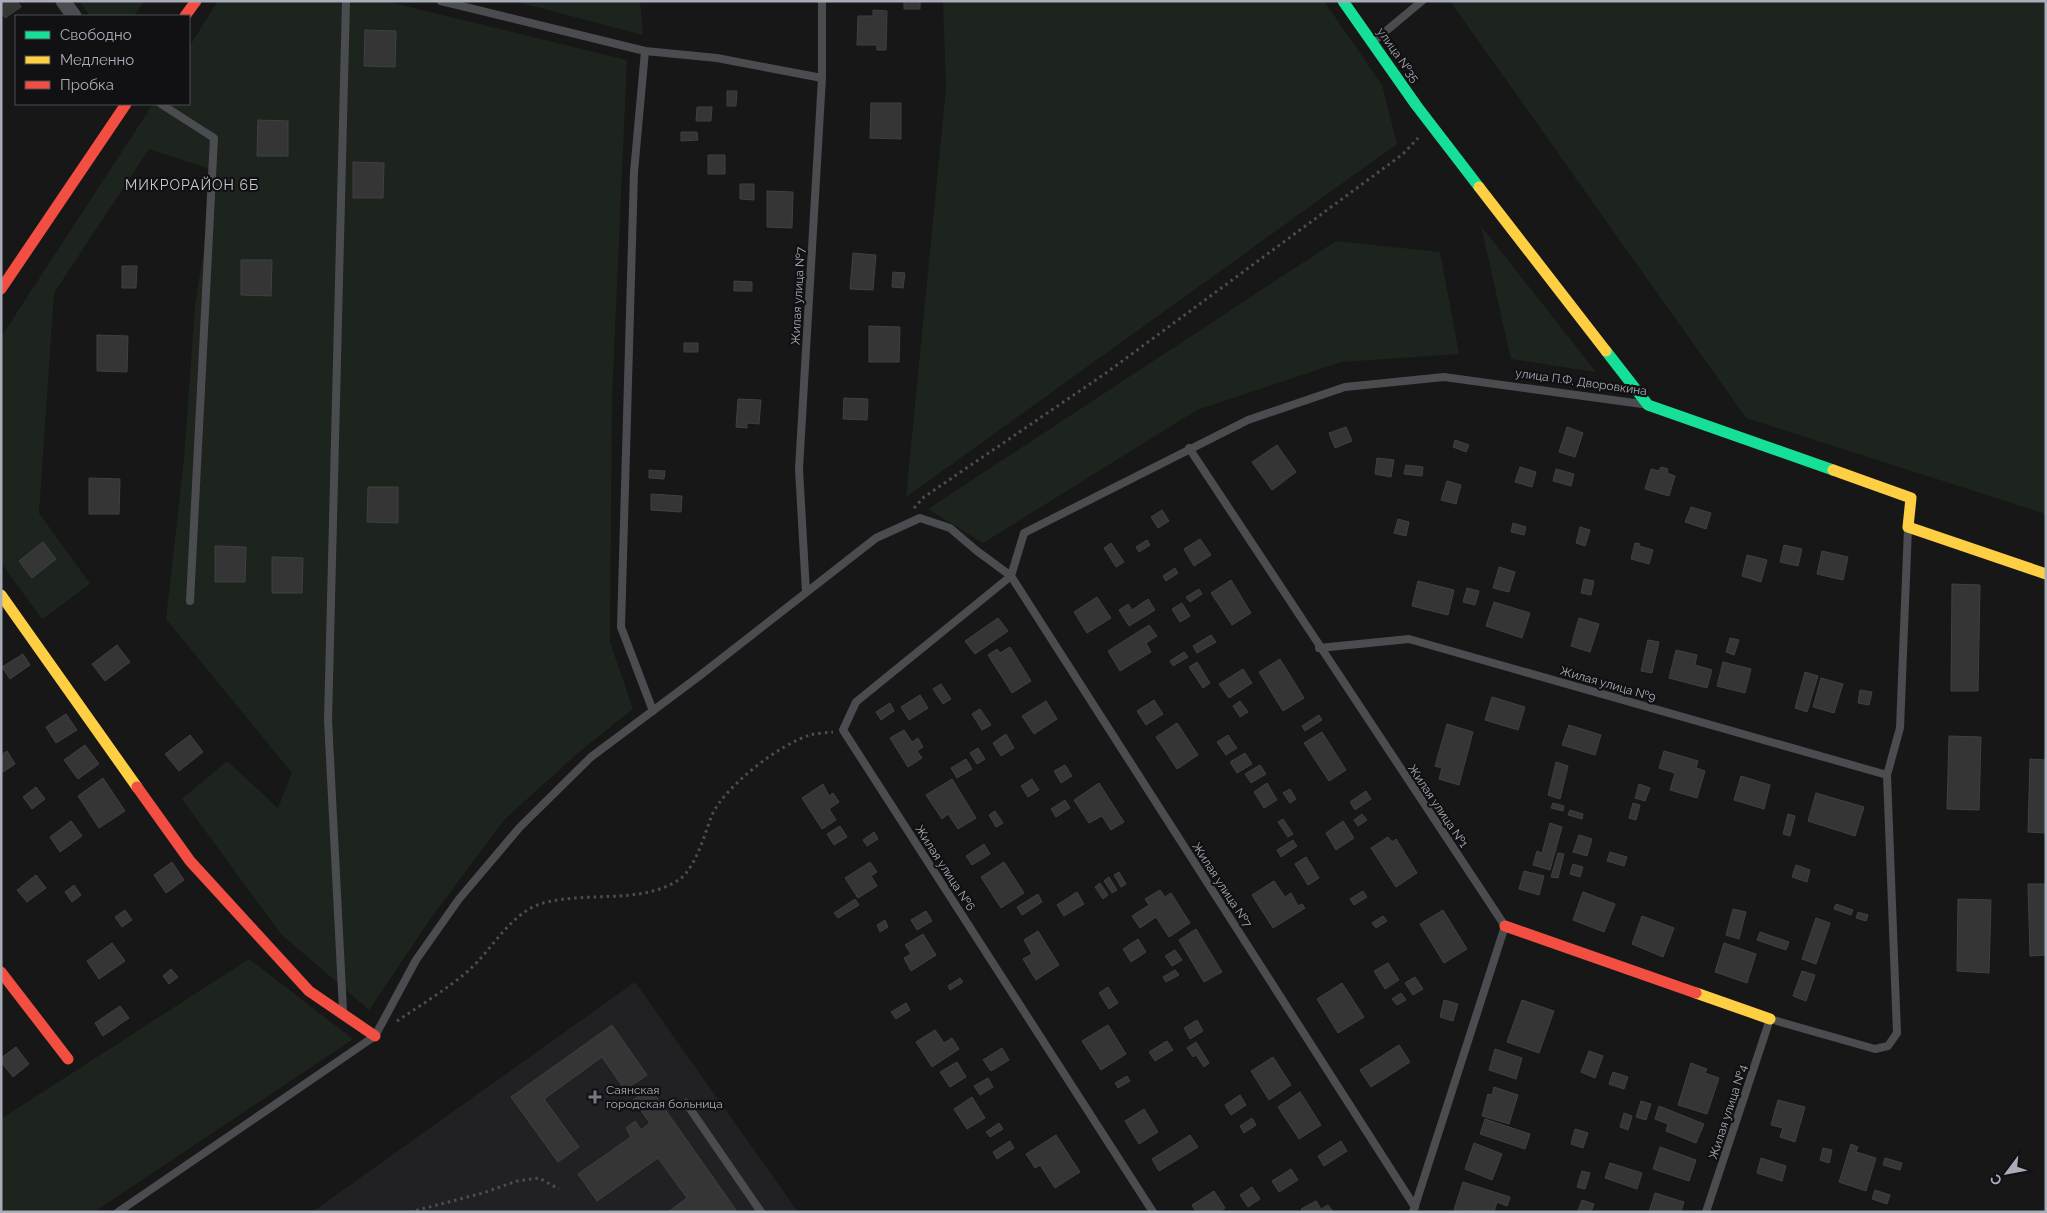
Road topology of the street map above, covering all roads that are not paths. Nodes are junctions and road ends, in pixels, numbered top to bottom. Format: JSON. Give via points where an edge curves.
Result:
{"nodes":[{"id":1,"x":63,"y":1,"type":"edge"},
{"id":2,"x":196,"y":1,"type":"edge"},
{"id":3,"x":346,"y":1,"type":"edge"},
{"id":4,"x":441,"y":1,"type":"edge"},
{"id":5,"x":822,"y":1,"type":"edge"},
{"id":6,"x":1343,"y":1,"type":"edge"},
{"id":7,"x":1422,"y":1,"type":"edge"},
{"id":8,"x":73,"y":15,"type":"edge"},
{"id":9,"x":187,"y":15,"type":"edge"},
{"id":10,"x":1372,"y":42,"type":"junction"},
{"id":11,"x":645,"y":50,"type":"junction"},
{"id":12,"x":822,"y":78,"type":"junction"},
{"id":13,"x":125,"y":105,"type":"edge"},
{"id":14,"x":164,"y":105,"type":"edge"},
{"id":15,"x":3,"y":283,"type":"edge"},
{"id":16,"x":1648,"y":405,"type":"junction"},
{"id":17,"x":1189,"y":448,"type":"junction"},
{"id":18,"x":1908,"y":527,"type":"junction"},
{"id":19,"x":2046,"y":574,"type":"edge"},
{"id":20,"x":1011,"y":576,"type":"junction"},
{"id":21,"x":806,"y":592,"type":"junction"},
{"id":22,"x":1,"y":595,"type":"edge"},
{"id":23,"x":190,"y":601,"type":"dead end"},
{"id":24,"x":1319,"y":648,"type":"junction"},
{"id":25,"x":653,"y":711,"type":"junction"},
{"id":26,"x":1887,"y":775,"type":"junction"},
{"id":27,"x":1504,"y":926,"type":"junction"},
{"id":28,"x":1,"y":972,"type":"edge"},
{"id":29,"x":344,"y":1014,"type":"junction"},
{"id":30,"x":1770,"y":1019,"type":"junction"},
{"id":31,"x":375,"y":1036,"type":"junction"},
{"id":32,"x":68,"y":1059,"type":"dead end"},
{"id":33,"x":686,"y":1103,"type":"dead end"},
{"id":34,"x":1414,"y":1209,"type":"edge"},
{"id":35,"x":118,"y":1212,"type":"edge"},
{"id":36,"x":761,"y":1212,"type":"edge"},
{"id":37,"x":1153,"y":1212,"type":"edge"},
{"id":38,"x":1706,"y":1212,"type":"edge"}],
"edges":[{"from":1,"to":8,"type":"street"},
{"from":2,"to":9,"type":"street"},
{"from":3,"to":29,"type":"lane","via":[[328,720]]},
{"from":4,"to":11,"type":"lane"},
{"from":5,"to":12,"type":"lane","name":"Жилая улица №7"},
{"from":6,"to":10,"type":"street","name":"улица №35"},
{"from":7,"to":10,"type":"lane"},
{"from":10,"to":16,"type":"street","name":"улица №35","via":[[1431,124]]},
{"from":11,"to":12,"type":"lane","via":[[717,58]]},
{"from":11,"to":25,"type":"lane","via":[[634,172],[621,627]]},
{"from":12,"to":21,"type":"lane","name":"Жилая улица №7","via":[[799,469]]},
{"from":13,"to":15,"type":"street"},
{"from":14,"to":23,"type":"lane","via":[[214,138]]},
{"from":16,"to":17,"type":"lane","name":"улица П.Ф. Дворовкина","via":[[1444,378],[1355,386],[1248,420]]},
{"from":16,"to":18,"type":"street","name":"улица П.Ф. Дворовкина","via":[[1911,498]]},
{"from":17,"to":20,"type":"lane","name":"улица П.Ф. Дворовкина","via":[[1024,533]]},
{"from":17,"to":24,"type":"lane","name":"Жилая улица №1"},
{"from":18,"to":19,"type":"street"},
{"from":18,"to":26,"type":"lane","via":[[1900,728]]},
{"from":20,"to":21,"type":"lane","via":[[950,528],[920,518],[876,538]]},
{"from":20,"to":34,"type":"lane","name":"Жилая улица №7"},
{"from":20,"to":37,"type":"lane","name":"Жилая улица №6","via":[[856,702],[843,730]]},
{"from":21,"to":25,"type":"lane"},
{"from":22,"to":29,"type":"street","via":[[190,861],[309,991]]},
{"from":24,"to":26,"type":"lane","name":"Жилая улица №9","via":[[1409,639]]},
{"from":24,"to":27,"type":"lane","name":"Жилая улица №1"},
{"from":25,"to":31,"type":"lane","via":[[591,757],[520,826],[459,899],[416,960]]},
{"from":26,"to":30,"type":"lane","via":[[1898,1033],[1888,1046],[1875,1049]]},
{"from":27,"to":30,"type":"street"},
{"from":27,"to":34,"type":"lane"},
{"from":28,"to":32,"type":"street"},
{"from":29,"to":31,"type":"street"},
{"from":30,"to":38,"type":"lane","name":"Жилая улица №4"},
{"from":31,"to":35,"type":"lane"},
{"from":33,"to":36,"type":"lane"}]}
